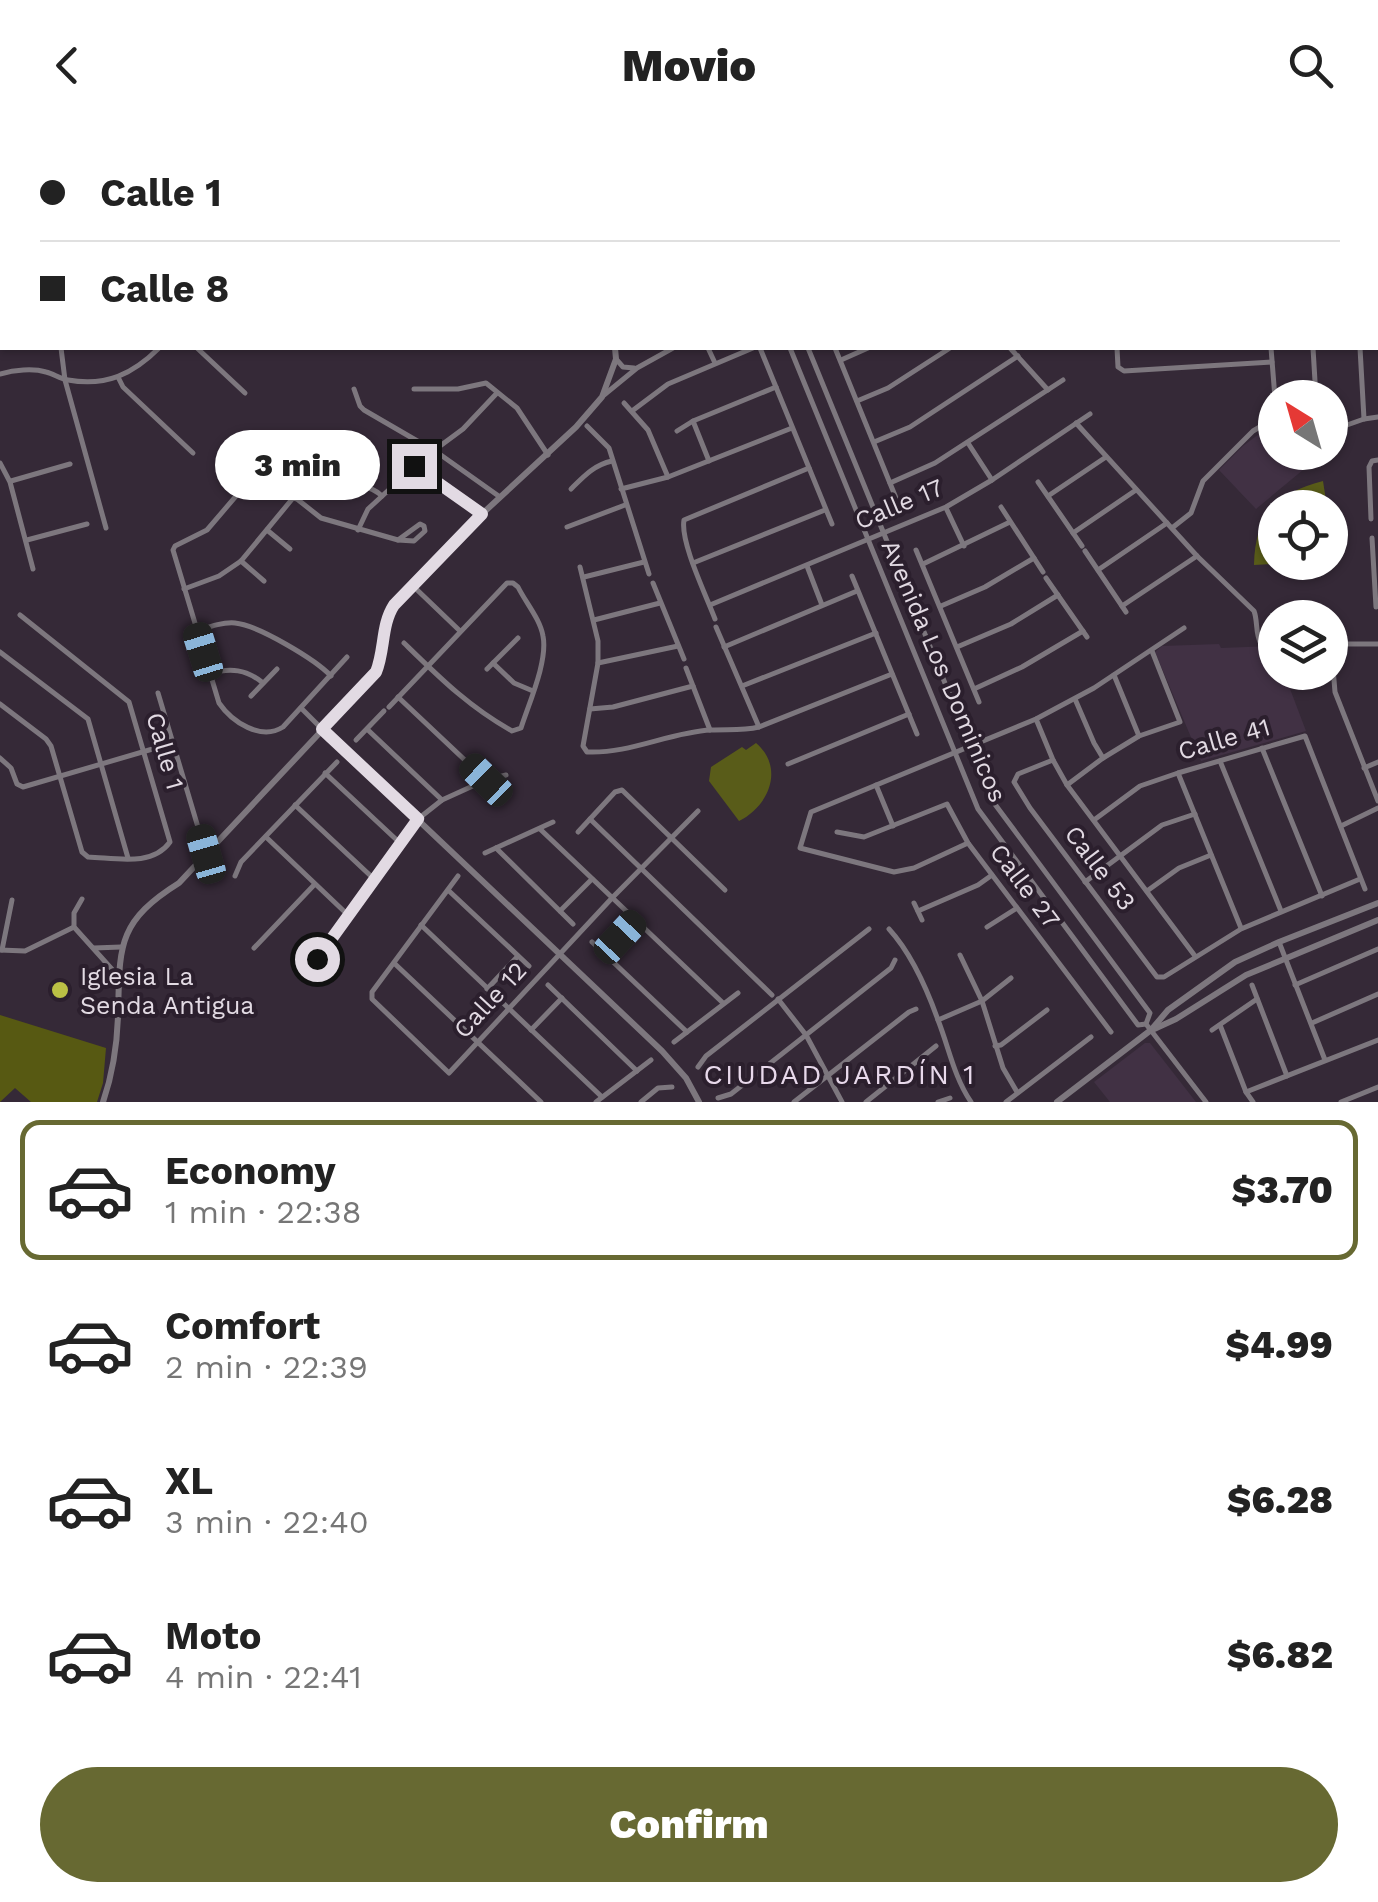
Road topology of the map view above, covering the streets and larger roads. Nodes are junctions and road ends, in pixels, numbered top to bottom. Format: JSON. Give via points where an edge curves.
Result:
{"nodes":[{"id":1,"x":61,"y":350,"type":"edge"},
{"id":2,"x":157,"y":350,"type":"edge"},
{"id":3,"x":199,"y":350,"type":"edge"},
{"id":4,"x":615,"y":350,"type":"edge"},
{"id":5,"x":669,"y":350,"type":"edge"},
{"id":6,"x":709,"y":350,"type":"edge"},
{"id":7,"x":751,"y":350,"type":"edge"},
{"id":8,"x":758,"y":350,"type":"edge"},
{"id":9,"x":791,"y":350,"type":"edge"},
{"id":10,"x":809,"y":350,"type":"edge"},
{"id":11,"x":837,"y":350,"type":"edge"},
{"id":12,"x":863,"y":350,"type":"edge"},
{"id":13,"x":947,"y":350,"type":"edge"},
{"id":14,"x":1012,"y":350,"type":"edge"},
{"id":15,"x":1116,"y":350,"type":"edge"},
{"id":16,"x":1271,"y":350,"type":"edge"},
{"id":17,"x":1313,"y":350,"type":"edge"},
{"id":18,"x":1360,"y":350,"type":"edge"},
{"id":19,"x":1018,"y":356,"type":"junction"},
{"id":20,"x":616,"y":359,"type":"junction"},
{"id":21,"x":840,"y":360,"type":"junction"},
{"id":22,"x":1272,"y":362,"type":"junction"},
{"id":23,"x":714,"y":363,"type":"junction"},
{"id":24,"x":638,"y":368,"type":"junction"},
{"id":25,"x":0,"y":374,"type":"edge"},
{"id":26,"x":118,"y":378,"type":"junction"},
{"id":27,"x":64,"y":380,"type":"junction"},
{"id":28,"x":1063,"y":380,"type":"dead end"},
{"id":29,"x":1274,"y":380,"type":"edge"},
{"id":30,"x":1315,"y":380,"type":"edge"},
{"id":31,"x":776,"y":386,"type":"junction"},
{"id":32,"x":354,"y":389,"type":"dead end"},
{"id":33,"x":414,"y":389,"type":"dead end"},
{"id":34,"x":1048,"y":390,"type":"junction"},
{"id":35,"x":245,"y":393,"type":"dead end"},
{"id":36,"x":497,"y":393,"type":"junction"},
{"id":37,"x":602,"y":397,"type":"junction"},
{"id":38,"x":858,"y":401,"type":"junction"},
{"id":39,"x":624,"y":403,"type":"dead end"},
{"id":40,"x":632,"y":411,"type":"junction"},
{"id":41,"x":1090,"y":414,"type":"dead end"},
{"id":42,"x":1378,"y":417,"type":"edge"},
{"id":43,"x":1364,"y":419,"type":"junction"},
{"id":44,"x":692,"y":421,"type":"junction"},
{"id":45,"x":1076,"y":424,"type":"junction"},
{"id":46,"x":1348,"y":425,"type":"edge"},
{"id":47,"x":592,"y":428,"type":"dead end"},
{"id":48,"x":792,"y":428,"type":"junction"},
{"id":49,"x":1258,"y":429,"type":"edge"},
{"id":50,"x":677,"y":431,"type":"dead end"},
{"id":51,"x":874,"y":442,"type":"junction"},
{"id":52,"x":968,"y":444,"type":"junction"},
{"id":53,"x":193,"y":452,"type":"dead end"},
{"id":54,"x":548,"y":455,"type":"junction"},
{"id":55,"x":1106,"y":456,"type":"junction"},
{"id":56,"x":1378,"y":460,"type":"edge"},
{"id":57,"x":612,"y":461,"type":"junction"},
{"id":58,"x":709,"y":461,"type":"junction"},
{"id":59,"x":0,"y":462,"type":"edge"},
{"id":60,"x":70,"y":464,"type":"dead end"},
{"id":61,"x":414,"y":466,"type":"junction"},
{"id":62,"x":809,"y":468,"type":"junction"},
{"id":63,"x":668,"y":477,"type":"junction"},
{"id":64,"x":992,"y":480,"type":"junction"},
{"id":65,"x":10,"y":482,"type":"junction"},
{"id":66,"x":1038,"y":482,"type":"dead end"},
{"id":67,"x":890,"y":483,"type":"junction"},
{"id":68,"x":621,"y":488,"type":"junction"},
{"id":69,"x":571,"y":489,"type":"dead end"},
{"id":70,"x":1136,"y":490,"type":"junction"},
{"id":71,"x":382,"y":496,"type":"junction"},
{"id":72,"x":1048,"y":496,"type":"junction"},
{"id":73,"x":500,"y":497,"type":"junction"},
{"id":74,"x":896,"y":498,"type":"dead end"},
{"id":75,"x":626,"y":504,"type":"junction"},
{"id":76,"x":1374,"y":505,"type":"edge"},
{"id":77,"x":1001,"y":507,"type":"dead end"},
{"id":78,"x":946,"y":508,"type":"junction"},
{"id":79,"x":826,"y":510,"type":"junction"},
{"id":80,"x":482,"y":514,"type":"junction"},
{"id":81,"x":1371,"y":519,"type":"dead end"},
{"id":82,"x":1010,"y":522,"type":"junction"},
{"id":83,"x":87,"y":524,"type":"dead end"},
{"id":84,"x":832,"y":524,"type":"dead end"},
{"id":85,"x":1169,"y":525,"type":"junction"},
{"id":86,"x":567,"y":526,"type":"dead end"},
{"id":87,"x":106,"y":528,"type":"dead end"},
{"id":88,"x":267,"y":530,"type":"junction"},
{"id":89,"x":358,"y":530,"type":"junction"},
{"id":90,"x":884,"y":533,"type":"junction"},
{"id":91,"x":1073,"y":533,"type":"junction"},
{"id":92,"x":1372,"y":538,"type":"dead end"},
{"id":93,"x":868,"y":539,"type":"junction"},
{"id":94,"x":26,"y":540,"type":"junction"},
{"id":95,"x":398,"y":540,"type":"junction"},
{"id":96,"x":964,"y":546,"type":"junction"},
{"id":97,"x":290,"y":550,"type":"dead end"},
{"id":98,"x":916,"y":550,"type":"dead end"},
{"id":99,"x":1376,"y":551,"type":"edge"},
{"id":100,"x":1197,"y":556,"type":"junction"},
{"id":101,"x":1034,"y":558,"type":"junction"},
{"id":102,"x":241,"y":561,"type":"junction"},
{"id":103,"x":644,"y":562,"type":"junction"},
{"id":104,"x":693,"y":563,"type":"junction"},
{"id":105,"x":806,"y":565,"type":"junction"},
{"id":106,"x":922,"y":565,"type":"junction"},
{"id":107,"x":580,"y":567,"type":"dead end"},
{"id":108,"x":33,"y":569,"type":"dead end"},
{"id":109,"x":1098,"y":570,"type":"junction"},
{"id":110,"x":649,"y":574,"type":"dead end"},
{"id":111,"x":852,"y":576,"type":"dead end"},
{"id":112,"x":583,"y":577,"type":"junction"},
{"id":113,"x":264,"y":582,"type":"dead end"},
{"id":114,"x":652,"y":583,"type":"dead end"},
{"id":115,"x":412,"y":585,"type":"junction"},
{"id":116,"x":184,"y":589,"type":"junction"},
{"id":117,"x":857,"y":592,"type":"junction"},
{"id":118,"x":1058,"y":595,"type":"junction"},
{"id":119,"x":1377,"y":596,"type":"edge"},
{"id":120,"x":660,"y":603,"type":"junction"},
{"id":121,"x":710,"y":604,"type":"junction"},
{"id":122,"x":822,"y":605,"type":"junction"},
{"id":123,"x":941,"y":606,"type":"junction"},
{"id":124,"x":1376,"y":606,"type":"edge"},
{"id":125,"x":20,"y":615,"type":"dead end"},
{"id":126,"x":715,"y":619,"type":"dead end"},
{"id":127,"x":594,"y":620,"type":"junction"},
{"id":128,"x":716,"y":627,"type":"dead end"},
{"id":129,"x":1184,"y":628,"type":"dead end"},
{"id":130,"x":197,"y":630,"type":"junction"},
{"id":131,"x":460,"y":631,"type":"junction"},
{"id":132,"x":876,"y":633,"type":"junction"},
{"id":133,"x":518,"y":638,"type":"dead end"},
{"id":134,"x":1258,"y":639,"type":"edge"},
{"id":135,"x":404,"y":643,"type":"dead end"},
{"id":136,"x":1378,"y":643,"type":"edge"},
{"id":137,"x":1348,"y":644,"type":"edge"},
{"id":138,"x":678,"y":646,"type":"junction"},
{"id":139,"x":724,"y":647,"type":"junction"},
{"id":140,"x":958,"y":648,"type":"junction"},
{"id":141,"x":1151,"y":650,"type":"junction"},
{"id":142,"x":0,"y":652,"type":"edge"},
{"id":143,"x":347,"y":657,"type":"dead end"},
{"id":144,"x":684,"y":659,"type":"dead end"},
{"id":145,"x":493,"y":663,"type":"junction"},
{"id":146,"x":598,"y":663,"type":"junction"},
{"id":147,"x":428,"y":666,"type":"junction"},
{"id":148,"x":686,"y":668,"type":"dead end"},
{"id":149,"x":277,"y":669,"type":"dead end"},
{"id":150,"x":487,"y":669,"type":"dead end"},
{"id":151,"x":210,"y":673,"type":"junction"},
{"id":152,"x":892,"y":674,"type":"junction"},
{"id":153,"x":1114,"y":675,"type":"junction"},
{"id":154,"x":331,"y":676,"type":"junction"},
{"id":155,"x":263,"y":684,"type":"junction"},
{"id":156,"x":693,"y":686,"type":"junction"},
{"id":157,"x":742,"y":686,"type":"junction"},
{"id":158,"x":974,"y":688,"type":"junction"},
{"id":159,"x":1334,"y":690,"type":"edge"},
{"id":160,"x":533,"y":691,"type":"junction"},
{"id":161,"x":158,"y":694,"type":"dead end"},
{"id":162,"x":251,"y":696,"type":"dead end"},
{"id":163,"x":398,"y":697,"type":"junction"},
{"id":164,"x":1076,"y":699,"type":"junction"},
{"id":165,"x":979,"y":702,"type":"dead end"},
{"id":166,"x":0,"y":704,"type":"edge"},
{"id":167,"x":301,"y":708,"type":"junction"},
{"id":168,"x":590,"y":709,"type":"junction"},
{"id":169,"x":909,"y":714,"type":"junction"},
{"id":170,"x":1036,"y":719,"type":"junction"},
{"id":171,"x":758,"y":727,"type":"junction"},
{"id":172,"x":322,"y":729,"type":"junction"},
{"id":173,"x":368,"y":730,"type":"junction"},
{"id":174,"x":710,"y":730,"type":"junction"},
{"id":175,"x":918,"y":734,"type":"dead end"},
{"id":176,"x":1139,"y":736,"type":"junction"},
{"id":177,"x":356,"y":740,"type":"dead end"},
{"id":178,"x":173,"y":743,"type":"junction"},
{"id":179,"x":970,"y":747,"type":"junction"},
{"id":180,"x":1262,"y":748,"type":"junction"},
{"id":181,"x":144,"y":752,"type":"junction"},
{"id":182,"x":954,"y":753,"type":"junction"},
{"id":183,"x":0,"y":758,"type":"edge"},
{"id":184,"x":1103,"y":758,"type":"junction"},
{"id":185,"x":1053,"y":760,"type":"junction"},
{"id":186,"x":1220,"y":761,"type":"junction"},
{"id":187,"x":337,"y":762,"type":"dead end"},
{"id":188,"x":1378,"y":762,"type":"edge"},
{"id":189,"x":102,"y":764,"type":"junction"},
{"id":190,"x":788,"y":764,"type":"dead end"},
{"id":191,"x":1364,"y":768,"type":"junction"},
{"id":192,"x":325,"y":773,"type":"junction"},
{"id":193,"x":1178,"y":773,"type":"junction"},
{"id":194,"x":506,"y":775,"type":"dead end"},
{"id":195,"x":60,"y":776,"type":"junction"},
{"id":196,"x":486,"y":780,"type":"junction"},
{"id":197,"x":876,"y":785,"type":"junction"},
{"id":198,"x":1067,"y":785,"type":"junction"},
{"id":199,"x":442,"y":800,"type":"junction"},
{"id":200,"x":295,"y":804,"type":"junction"},
{"id":201,"x":1378,"y":804,"type":"edge"},
{"id":202,"x":698,"y":811,"type":"dead end"},
{"id":203,"x":1194,"y":814,"type":"junction"},
{"id":204,"x":590,"y":818,"type":"junction"},
{"id":205,"x":418,"y":819,"type":"junction"},
{"id":206,"x":1094,"y":820,"type":"junction"},
{"id":207,"x":553,"y":822,"type":"dead end"},
{"id":208,"x":893,"y":826,"type":"junction"},
{"id":209,"x":1340,"y":826,"type":"junction"},
{"id":210,"x":540,"y":829,"type":"junction"},
{"id":211,"x":578,"y":832,"type":"dead end"},
{"id":212,"x":837,"y":832,"type":"dead end"},
{"id":213,"x":671,"y":836,"type":"junction"},
{"id":214,"x":266,"y":837,"type":"junction"},
{"id":215,"x":968,"y":843,"type":"junction"},
{"id":216,"x":400,"y":844,"type":"junction"},
{"id":217,"x":496,"y":848,"type":"junction"},
{"id":218,"x":484,"y":853,"type":"dead end"},
{"id":219,"x":206,"y":854,"type":"junction"},
{"id":220,"x":1211,"y":855,"type":"junction"},
{"id":221,"x":1120,"y":856,"type":"junction"},
{"id":222,"x":128,"y":858,"type":"junction"},
{"id":223,"x":642,"y":868,"type":"junction"},
{"id":224,"x":992,"y":875,"type":"junction"},
{"id":225,"x":236,"y":876,"type":"dead end"},
{"id":226,"x":458,"y":876,"type":"dead end"},
{"id":227,"x":374,"y":879,"type":"junction"},
{"id":228,"x":592,"y":879,"type":"junction"},
{"id":229,"x":1360,"y":879,"type":"junction"},
{"id":230,"x":1085,"y":882,"type":"junction"},
{"id":231,"x":315,"y":884,"type":"junction"},
{"id":232,"x":1365,"y":889,"type":"dead end"},
{"id":233,"x":448,"y":890,"type":"junction"},
{"id":234,"x":725,"y":890,"type":"dead end"},
{"id":235,"x":1147,"y":891,"type":"junction"},
{"id":236,"x":1322,"y":896,"type":"junction"},
{"id":237,"x":612,"y":898,"type":"junction"},
{"id":238,"x":82,"y":899,"type":"dead end"},
{"id":239,"x":12,"y":900,"type":"dead end"},
{"id":240,"x":914,"y":902,"type":"dead end"},
{"id":241,"x":1378,"y":903,"type":"edge"},
{"id":242,"x":1017,"y":908,"type":"junction"},
{"id":243,"x":918,"y":911,"type":"junction"},
{"id":244,"x":560,"y":912,"type":"junction"},
{"id":245,"x":1282,"y":912,"type":"junction"},
{"id":246,"x":349,"y":916,"type":"junction"},
{"id":247,"x":636,"y":920,"type":"junction"},
{"id":248,"x":922,"y":920,"type":"dead end"},
{"id":249,"x":1378,"y":920,"type":"edge"},
{"id":250,"x":573,"y":924,"type":"dead end"},
{"id":251,"x":421,"y":925,"type":"junction"},
{"id":252,"x":74,"y":927,"type":"junction"},
{"id":253,"x":987,"y":927,"type":"dead end"},
{"id":254,"x":889,"y":928,"type":"dead end"},
{"id":255,"x":1241,"y":929,"type":"junction"},
{"id":256,"x":869,"y":930,"type":"dead end"},
{"id":257,"x":1040,"y":939,"type":"junction"},
{"id":258,"x":592,"y":942,"type":"dead end"},
{"id":259,"x":1279,"y":942,"type":"junction"},
{"id":260,"x":122,"y":944,"type":"junction"},
{"id":261,"x":1033,"y":944,"type":"dead end"},
{"id":262,"x":92,"y":947,"type":"junction"},
{"id":263,"x":254,"y":948,"type":"dead end"},
{"id":264,"x":1378,"y":949,"type":"edge"},
{"id":265,"x":1,"y":950,"type":"edge"},
{"id":266,"x":604,"y":953,"type":"junction"},
{"id":267,"x":560,"y":954,"type":"junction"},
{"id":268,"x":960,"y":955,"type":"dead end"},
{"id":269,"x":518,"y":956,"type":"junction"},
{"id":270,"x":1196,"y":956,"type":"junction"},
{"id":271,"x":1285,"y":958,"type":"junction"},
{"id":272,"x":895,"y":960,"type":"dead end"},
{"id":273,"x":394,"y":962,"type":"junction"},
{"id":274,"x":529,"y":966,"type":"dead end"},
{"id":275,"x":305,"y":967,"type":"dead end"},
{"id":276,"x":118,"y":976,"type":"junction"},
{"id":277,"x":1011,"y":978,"type":"dead end"},
{"id":278,"x":1294,"y":984,"type":"junction"},
{"id":279,"x":548,"y":985,"type":"dead end"},
{"id":280,"x":1252,"y":985,"type":"dead end"},
{"id":281,"x":487,"y":988,"type":"junction"},
{"id":282,"x":738,"y":992,"type":"dead end"},
{"id":283,"x":1378,"y":994,"type":"edge"},
{"id":284,"x":775,"y":997,"type":"junction"},
{"id":285,"x":562,"y":998,"type":"junction"},
{"id":286,"x":1257,"y":999,"type":"junction"},
{"id":287,"x":982,"y":1001,"type":"junction"},
{"id":288,"x":723,"y":1004,"type":"junction"},
{"id":289,"x":509,"y":1009,"type":"junction"},
{"id":290,"x":916,"y":1009,"type":"dead end"},
{"id":291,"x":1047,"y":1010,"type":"dead end"},
{"id":292,"x":938,"y":1020,"type":"junction"},
{"id":293,"x":1310,"y":1023,"type":"junction"},
{"id":294,"x":1220,"y":1025,"type":"junction"},
{"id":295,"x":1149,"y":1027,"type":"junction"},
{"id":296,"x":531,"y":1030,"type":"junction"},
{"id":297,"x":1212,"y":1030,"type":"dead end"},
{"id":298,"x":687,"y":1032,"type":"junction"},
{"id":299,"x":1111,"y":1032,"type":"dead end"},
{"id":300,"x":806,"y":1035,"type":"junction"},
{"id":301,"x":1091,"y":1037,"type":"dead end"},
{"id":302,"x":1378,"y":1040,"type":"edge"},
{"id":303,"x":478,"y":1042,"type":"junction"},
{"id":304,"x":674,"y":1042,"type":"dead end"},
{"id":305,"x":936,"y":1046,"type":"dead end"},
{"id":306,"x":996,"y":1046,"type":"junction"},
{"id":307,"x":651,"y":1060,"type":"dead end"},
{"id":308,"x":1325,"y":1060,"type":"junction"},
{"id":309,"x":698,"y":1066,"type":"dead end"},
{"id":310,"x":637,"y":1071,"type":"junction"},
{"id":311,"x":828,"y":1075,"type":"junction"},
{"id":312,"x":1287,"y":1076,"type":"junction"},
{"id":313,"x":672,"y":1087,"type":"dead end"},
{"id":314,"x":1378,"y":1087,"type":"edge"},
{"id":315,"x":1017,"y":1092,"type":"junction"},
{"id":316,"x":1246,"y":1092,"type":"junction"},
{"id":317,"x":718,"y":1098,"type":"dead end"},
{"id":318,"x":950,"y":1098,"type":"dead end"},
{"id":319,"x":599,"y":1100,"type":"edge"},
{"id":320,"x":103,"y":1102,"type":"edge"},
{"id":321,"x":541,"y":1102,"type":"edge"},
{"id":322,"x":641,"y":1102,"type":"edge"},
{"id":323,"x":699,"y":1102,"type":"edge"},
{"id":324,"x":794,"y":1102,"type":"edge"},
{"id":325,"x":842,"y":1102,"type":"edge"},
{"id":326,"x":866,"y":1102,"type":"edge"},
{"id":327,"x":938,"y":1102,"type":"edge"},
{"id":328,"x":971,"y":1102,"type":"edge"},
{"id":329,"x":1006,"y":1102,"type":"edge"},
{"id":330,"x":1057,"y":1102,"type":"edge"},
{"id":331,"x":1206,"y":1102,"type":"edge"},
{"id":332,"x":1253,"y":1102,"type":"edge"},
{"id":333,"x":1341,"y":1102,"type":"edge"}],
"edges":[{"from":1,"to":27,"type":"street"},
{"from":2,"to":26,"type":"street"},
{"from":3,"to":35,"type":"street"},
{"from":4,"to":20,"type":"street"},
{"from":5,"to":24,"type":"street"},
{"from":6,"to":23,"type":"street"},
{"from":7,"to":23,"type":"street"},
{"from":8,"to":31,"type":"street"},
{"from":9,"to":93,"type":"street","name":"Avenida Los Dominicos"},
{"from":10,"to":90,"type":"street","name":"Avenida Los Dominicos"},
{"from":11,"to":21,"type":"street"},
{"from":12,"to":21,"type":"street"},
{"from":13,"to":38,"type":"street"},
{"from":14,"to":19,"type":"street"},
{"from":15,"to":22,"type":"street","via":[[1124,371]]},
{"from":16,"to":22,"type":"street"},
{"from":17,"to":30,"type":"street"},
{"from":18,"to":43,"type":"street"},
{"from":19,"to":34,"type":"street"},
{"from":19,"to":51,"type":"street"},
{"from":20,"to":24,"type":"street"},
{"from":20,"to":37,"type":"street"},
{"from":21,"to":38,"type":"street"},
{"from":22,"to":29,"type":"street"},
{"from":23,"to":40,"type":"street","via":[[668,384]]},
{"from":24,"to":37,"type":"street"},
{"from":25,"to":27,"type":"street","via":[[44,371]]},
{"from":26,"to":27,"type":"street"},
{"from":26,"to":53,"type":"street"},
{"from":27,"to":87,"type":"street"},
{"from":28,"to":34,"type":"street"},
{"from":31,"to":44,"type":"street"},
{"from":31,"to":48,"type":"street"},
{"from":32,"to":73,"type":"street","via":[[364,410]]},
{"from":33,"to":36,"type":"street","via":[[485,382]]},
{"from":34,"to":52,"type":"street"},
{"from":36,"to":54,"type":"street","via":[[524,416]]},
{"from":36,"to":61,"type":"street"},
{"from":37,"to":54,"type":"street"},
{"from":38,"to":51,"type":"street"},
{"from":39,"to":40,"type":"street"},
{"from":40,"to":63,"type":"street"},
{"from":41,"to":45,"type":"street","name":"Calle 17"},
{"from":42,"to":43,"type":"street"},
{"from":43,"to":46,"type":"street"},
{"from":44,"to":50,"type":"street"},
{"from":44,"to":58,"type":"street"},
{"from":45,"to":55,"type":"street"},
{"from":45,"to":64,"type":"street","name":"Calle 17"},
{"from":47,"to":57,"type":"street"},
{"from":48,"to":58,"type":"street"},
{"from":48,"to":62,"type":"street"},
{"from":49,"to":85,"type":"street","via":[[1203,481],[1192,513]]},
{"from":51,"to":67,"type":"street"},
{"from":52,"to":64,"type":"street"},
{"from":52,"to":67,"type":"street"},
{"from":54,"to":73,"type":"street"},
{"from":55,"to":70,"type":"street"},
{"from":55,"to":72,"type":"street"},
{"from":56,"to":76,"type":"street","via":[[1369,467]]},
{"from":57,"to":68,"type":"street"},
{"from":57,"to":69,"type":"street","via":[[600,463]]},
{"from":58,"to":63,"type":"street"},
{"from":59,"to":65,"type":"street"},
{"from":60,"to":65,"type":"street"},
{"from":61,"to":71,"type":"street"},
{"from":61,"to":80,"type":"street"},
{"from":62,"to":79,"type":"street"},
{"from":62,"to":104,"type":"street","via":[[684,520]]},
{"from":63,"to":68,"type":"street"},
{"from":64,"to":78,"type":"street","name":"Calle 17"},
{"from":65,"to":94,"type":"street"},
{"from":66,"to":72,"type":"street"},
{"from":67,"to":74,"type":"street"},
{"from":68,"to":75,"type":"street"},
{"from":70,"to":85,"type":"street"},
{"from":70,"to":91,"type":"street"},
{"from":71,"to":89,"type":"street"},
{"from":71,"to":116,"type":"street","via":[[342,478],[295,442],[282,444],[207,530],[174,547]]},
{"from":72,"to":91,"type":"street"},
{"from":73,"to":80,"type":"street"},
{"from":75,"to":86,"type":"street"},
{"from":75,"to":103,"type":"street"},
{"from":76,"to":81,"type":"street"},
{"from":77,"to":82,"type":"street"},
{"from":78,"to":90,"type":"street","name":"Calle 17"},
{"from":78,"to":96,"type":"street"},
{"from":79,"to":84,"type":"street"},
{"from":79,"to":104,"type":"street"},
{"from":80,"to":115,"type":"street"},
{"from":82,"to":96,"type":"street"},
{"from":82,"to":101,"type":"street"},
{"from":83,"to":94,"type":"street"},
{"from":85,"to":100,"type":"street"},
{"from":85,"to":109,"type":"street"},
{"from":88,"to":89,"type":"street","via":[[295,498],[321,518]]},
{"from":88,"to":97,"type":"street"},
{"from":88,"to":102,"type":"street"},
{"from":89,"to":95,"type":"street"},
{"from":90,"to":93,"type":"street","name":"Calle 17"},
{"from":90,"to":179,"type":"street","name":"Avenida Los Dominicos"},
{"from":91,"to":109,"type":"street"},
{"from":92,"to":99,"type":"street"},
{"from":93,"to":105,"type":"street","name":"Calle 17"},
{"from":93,"to":182,"type":"street","name":"Avenida Los Dominicos"},
{"from":94,"to":108,"type":"street"},
{"from":95,"to":95,"type":"street","via":[[414,541],[424,526],[418,524]]},
{"from":96,"to":106,"type":"street"},
{"from":98,"to":106,"type":"street"},
{"from":99,"to":119,"type":"street"},
{"from":100,"to":109,"type":"street","via":[[1124,609]]},
{"from":100,"to":134,"type":"street","via":[[1254,611]]},
{"from":101,"to":118,"type":"street"},
{"from":101,"to":123,"type":"street"},
{"from":102,"to":113,"type":"street"},
{"from":102,"to":116,"type":"street"},
{"from":103,"to":110,"type":"street"},
{"from":103,"to":112,"type":"street"},
{"from":104,"to":121,"type":"street"},
{"from":105,"to":121,"type":"street","name":"Calle 17"},
{"from":105,"to":122,"type":"street"},
{"from":106,"to":123,"type":"street"},
{"from":107,"to":112,"type":"street"},
{"from":111,"to":117,"type":"street"},
{"from":112,"to":127,"type":"street"},
{"from":114,"to":120,"type":"street"},
{"from":115,"to":131,"type":"street"},
{"from":115,"to":172,"type":"street","via":[[388,614],[376,672]]},
{"from":116,"to":130,"type":"street"},
{"from":117,"to":122,"type":"street"},
{"from":117,"to":132,"type":"street"},
{"from":118,"to":140,"type":"street"},
{"from":118,"to":158,"type":"street","via":[[1085,634]]},
{"from":119,"to":124,"type":"street"},
{"from":120,"to":127,"type":"street"},
{"from":120,"to":138,"type":"street"},
{"from":121,"to":126,"type":"street"},
{"from":122,"to":139,"type":"street"},
{"from":123,"to":140,"type":"street"},
{"from":125,"to":181,"type":"street","name":"Calle 1","via":[[125,696]]},
{"from":127,"to":146,"type":"street"},
{"from":128,"to":139,"type":"street"},
{"from":129,"to":141,"type":"street"},
{"from":130,"to":151,"type":"street"},
{"from":130,"to":154,"type":"street","via":[[229,623],[256,628]]},
{"from":131,"to":147,"type":"street"},
{"from":131,"to":160,"type":"street","via":[[505,584],[516,585],[544,639]]},
{"from":132,"to":152,"type":"street"},
{"from":132,"to":157,"type":"street"},
{"from":133,"to":145,"type":"street"},
{"from":135,"to":147,"type":"street"},
{"from":136,"to":137,"type":"street"},
{"from":138,"to":144,"type":"street"},
{"from":138,"to":146,"type":"street"},
{"from":139,"to":157,"type":"street"},
{"from":140,"to":158,"type":"street"},
{"from":141,"to":153,"type":"street"},
{"from":141,"to":176,"type":"street","via":[[1180,722]]},
{"from":142,"to":189,"type":"street","via":[[88,720]]},
{"from":143,"to":154,"type":"street"},
{"from":145,"to":150,"type":"street"},
{"from":145,"to":160,"type":"street"},
{"from":146,"to":168,"type":"street"},
{"from":147,"to":160,"type":"street","via":[[512,731],[521,728]]},
{"from":147,"to":163,"type":"street"},
{"from":148,"to":156,"type":"street"},
{"from":149,"to":155,"type":"street"},
{"from":151,"to":155,"type":"street","via":[[238,670]]},
{"from":151,"to":167,"type":"street","via":[[223,709],[262,734],[277,732]]},
{"from":152,"to":169,"type":"street"},
{"from":152,"to":171,"type":"street"},
{"from":153,"to":164,"type":"street"},
{"from":153,"to":176,"type":"street"},
{"from":154,"to":167,"type":"street"},
{"from":155,"to":162,"type":"street"},
{"from":156,"to":168,"type":"street"},
{"from":156,"to":174,"type":"street"},
{"from":157,"to":171,"type":"street"},
{"from":158,"to":165,"type":"street"},
{"from":159,"to":191,"type":"street"},
{"from":161,"to":178,"type":"street"},
{"from":163,"to":173,"type":"street"},
{"from":163,"to":196,"type":"street"},
{"from":164,"to":170,"type":"street"},
{"from":164,"to":184,"type":"street"},
{"from":166,"to":195,"type":"street","via":[[46,739]]},
{"from":167,"to":172,"type":"street"},
{"from":168,"to":174,"type":"street","via":[[587,752]]},
{"from":169,"to":175,"type":"street"},
{"from":169,"to":190,"type":"street"},
{"from":170,"to":179,"type":"street"},
{"from":170,"to":185,"type":"street"},
{"from":171,"to":174,"type":"street"},
{"from":172,"to":205,"type":"street"},
{"from":172,"to":219,"type":"street"},
{"from":173,"to":177,"type":"street"},
{"from":173,"to":199,"type":"street"},
{"from":176,"to":184,"type":"street"},
{"from":178,"to":181,"type":"street"},
{"from":178,"to":219,"type":"street"},
{"from":179,"to":182,"type":"street"},
{"from":179,"to":295,"type":"street","name":"Avenida Los Dominicos","via":[[994,803],[1150,1013]]},
{"from":180,"to":186,"type":"street","name":"Calle 41"},
{"from":180,"to":209,"type":"street","name":"Calle 41","via":[[1304,736]]},
{"from":180,"to":236,"type":"street"},
{"from":181,"to":189,"type":"street"},
{"from":181,"to":222,"type":"street","name":"Calle 1","via":[[170,842],[147,859]]},
{"from":182,"to":197,"type":"street"},
{"from":182,"to":295,"type":"street","name":"Avenida Los Dominicos","via":[[990,828],[1138,1025]]},
{"from":183,"to":195,"type":"street","via":[[23,787]]},
{"from":184,"to":198,"type":"street"},
{"from":185,"to":198,"type":"street"},
{"from":185,"to":230,"type":"street","name":"Calle 53","via":[[1018,774],[1014,782]]},
{"from":186,"to":193,"type":"street","name":"Calle 41"},
{"from":186,"to":245,"type":"street"},
{"from":187,"to":192,"type":"street"},
{"from":188,"to":191,"type":"street"},
{"from":189,"to":195,"type":"street"},
{"from":189,"to":222,"type":"street"},
{"from":191,"to":201,"type":"street"},
{"from":192,"to":200,"type":"street"},
{"from":192,"to":216,"type":"street"},
{"from":193,"to":203,"type":"street"},
{"from":193,"to":206,"type":"street","name":"Calle 41","via":[[1140,786]]},
{"from":194,"to":196,"type":"street"},
{"from":195,"to":222,"type":"street","via":[[82,852]]},
{"from":196,"to":199,"type":"street"},
{"from":197,"to":208,"type":"street"},
{"from":197,"to":215,"type":"street","via":[[811,812],[800,848],[894,872]]},
{"from":198,"to":206,"type":"street"},
{"from":199,"to":205,"type":"street"},
{"from":200,"to":214,"type":"street"},
{"from":200,"to":227,"type":"street"},
{"from":201,"to":209,"type":"street"},
{"from":202,"to":213,"type":"street","name":"Calle 12"},
{"from":203,"to":220,"type":"street"},
{"from":203,"to":221,"type":"street","via":[[1162,826]]},
{"from":204,"to":211,"type":"street"},
{"from":204,"to":213,"type":"street","via":[[622,790]]},
{"from":204,"to":223,"type":"street"},
{"from":205,"to":216,"type":"street"},
{"from":205,"to":267,"type":"street"},
{"from":206,"to":221,"type":"street"},
{"from":207,"to":210,"type":"street"},
{"from":208,"to":212,"type":"street","name":"Calle 27","via":[[864,837]]},
{"from":208,"to":215,"type":"street","name":"Calle 27","via":[[947,804]]},
{"from":209,"to":229,"type":"street","name":"Calle 41"},
{"from":210,"to":217,"type":"street"},
{"from":210,"to":228,"type":"street"},
{"from":213,"to":223,"type":"street","name":"Calle 12"},
{"from":213,"to":234,"type":"street"},
{"from":214,"to":225,"type":"street"},
{"from":214,"to":231,"type":"street"},
{"from":215,"to":224,"type":"street","name":"Calle 27"},
{"from":216,"to":227,"type":"street"},
{"from":217,"to":218,"type":"street"},
{"from":217,"to":244,"type":"street"},
{"from":219,"to":260,"type":"street","via":[[142,910]]},
{"from":220,"to":235,"type":"street"},
{"from":220,"to":255,"type":"street"},
{"from":221,"to":230,"type":"street"},
{"from":221,"to":235,"type":"street"},
{"from":223,"to":237,"type":"street","name":"Calle 12"},
{"from":223,"to":284,"type":"street"},
{"from":224,"to":242,"type":"street","name":"Calle 27"},
{"from":224,"to":243,"type":"street"},
{"from":226,"to":233,"type":"street","name":"Calle 12"},
{"from":227,"to":246,"type":"street"},
{"from":228,"to":237,"type":"street"},
{"from":228,"to":244,"type":"street"},
{"from":229,"to":232,"type":"street","name":"Calle 41"},
{"from":229,"to":236,"type":"street"},
{"from":230,"to":270,"type":"street","name":"Calle 53","via":[[1157,977]]},
{"from":231,"to":246,"type":"street"},
{"from":231,"to":263,"type":"street"},
{"from":233,"to":251,"type":"street","name":"Calle 12"},
{"from":233,"to":269,"type":"street"},
{"from":235,"to":270,"type":"street"},
{"from":236,"to":245,"type":"street"},
{"from":237,"to":247,"type":"street"},
{"from":237,"to":267,"type":"street","name":"Calle 12"},
{"from":238,"to":252,"type":"street"},
{"from":239,"to":265,"type":"street"},
{"from":240,"to":243,"type":"street"},
{"from":241,"to":259,"type":"street"},
{"from":242,"to":253,"type":"street"},
{"from":242,"to":257,"type":"street","name":"Calle 27"},
{"from":243,"to":248,"type":"street"},
{"from":244,"to":250,"type":"street"},
{"from":245,"to":255,"type":"street"},
{"from":246,"to":275,"type":"street"},
{"from":247,"to":266,"type":"street"},
{"from":247,"to":288,"type":"street"},
{"from":249,"to":271,"type":"street"},
{"from":251,"to":273,"type":"street","name":"Calle 12"},
{"from":251,"to":281,"type":"street"},
{"from":252,"to":262,"type":"street"},
{"from":252,"to":265,"type":"street","via":[[25,951]]},
{"from":254,"to":292,"type":"street"},
{"from":255,"to":270,"type":"street"},
{"from":256,"to":284,"type":"street"},
{"from":257,"to":261,"type":"street"},
{"from":257,"to":299,"type":"street","name":"Calle 27"},
{"from":258,"to":266,"type":"street"},
{"from":259,"to":271,"type":"street"},
{"from":259,"to":295,"type":"street","via":[[1235,962]]},
{"from":260,"to":262,"type":"street"},
{"from":260,"to":276,"type":"street"},
{"from":262,"to":276,"type":"street"},
{"from":264,"to":278,"type":"street"},
{"from":266,"to":298,"type":"street"},
{"from":267,"to":289,"type":"street","name":"Calle 12"},
{"from":267,"to":323,"type":"street","via":[[662,1051]]},
{"from":268,"to":287,"type":"street"},
{"from":269,"to":274,"type":"street"},
{"from":269,"to":281,"type":"street"},
{"from":271,"to":278,"type":"street"},
{"from":271,"to":295,"type":"street","via":[[1246,974],[1176,1020]]},
{"from":272,"to":300,"type":"street"},
{"from":273,"to":303,"type":"street"},
{"from":273,"to":303,"type":"street","name":"Calle 12","via":[[372,999],[436,1061],[449,1073]]},
{"from":276,"to":320,"type":"street","via":[[118,1022]]},
{"from":277,"to":287,"type":"street"},
{"from":278,"to":293,"type":"street"},
{"from":279,"to":285,"type":"street"},
{"from":280,"to":286,"type":"street"},
{"from":281,"to":289,"type":"street"},
{"from":282,"to":288,"type":"street"},
{"from":283,"to":293,"type":"street"},
{"from":284,"to":300,"type":"street"},
{"from":284,"to":309,"type":"street"},
{"from":285,"to":296,"type":"street"},
{"from":285,"to":310,"type":"street"},
{"from":286,"to":294,"type":"street"},
{"from":286,"to":312,"type":"street"},
{"from":287,"to":292,"type":"street"},
{"from":287,"to":306,"type":"street"},
{"from":288,"to":298,"type":"street"},
{"from":289,"to":296,"type":"street"},
{"from":289,"to":303,"type":"street","name":"Calle 12"},
{"from":290,"to":311,"type":"street"},
{"from":291,"to":306,"type":"street"},
{"from":292,"to":328,"type":"street"},
{"from":293,"to":308,"type":"street"},
{"from":294,"to":297,"type":"street"},
{"from":294,"to":316,"type":"street"},
{"from":295,"to":330,"type":"street"},
{"from":295,"to":331,"type":"street"},
{"from":296,"to":319,"type":"street"},
{"from":298,"to":304,"type":"street"},
{"from":300,"to":311,"type":"street"},
{"from":300,"to":317,"type":"street"},
{"from":301,"to":315,"type":"street"},
{"from":302,"to":308,"type":"street"},
{"from":303,"to":321,"type":"street"},
{"from":305,"to":326,"type":"street"},
{"from":306,"to":315,"type":"street"},
{"from":307,"to":310,"type":"street"},
{"from":308,"to":312,"type":"street"},
{"from":310,"to":319,"type":"street"},
{"from":311,"to":324,"type":"street"},
{"from":311,"to":325,"type":"street"},
{"from":312,"to":316,"type":"street"},
{"from":313,"to":322,"type":"street","via":[[658,1088]]},
{"from":314,"to":333,"type":"street"},
{"from":315,"to":329,"type":"street"},
{"from":316,"to":332,"type":"street"},
{"from":318,"to":327,"type":"street"}]}
